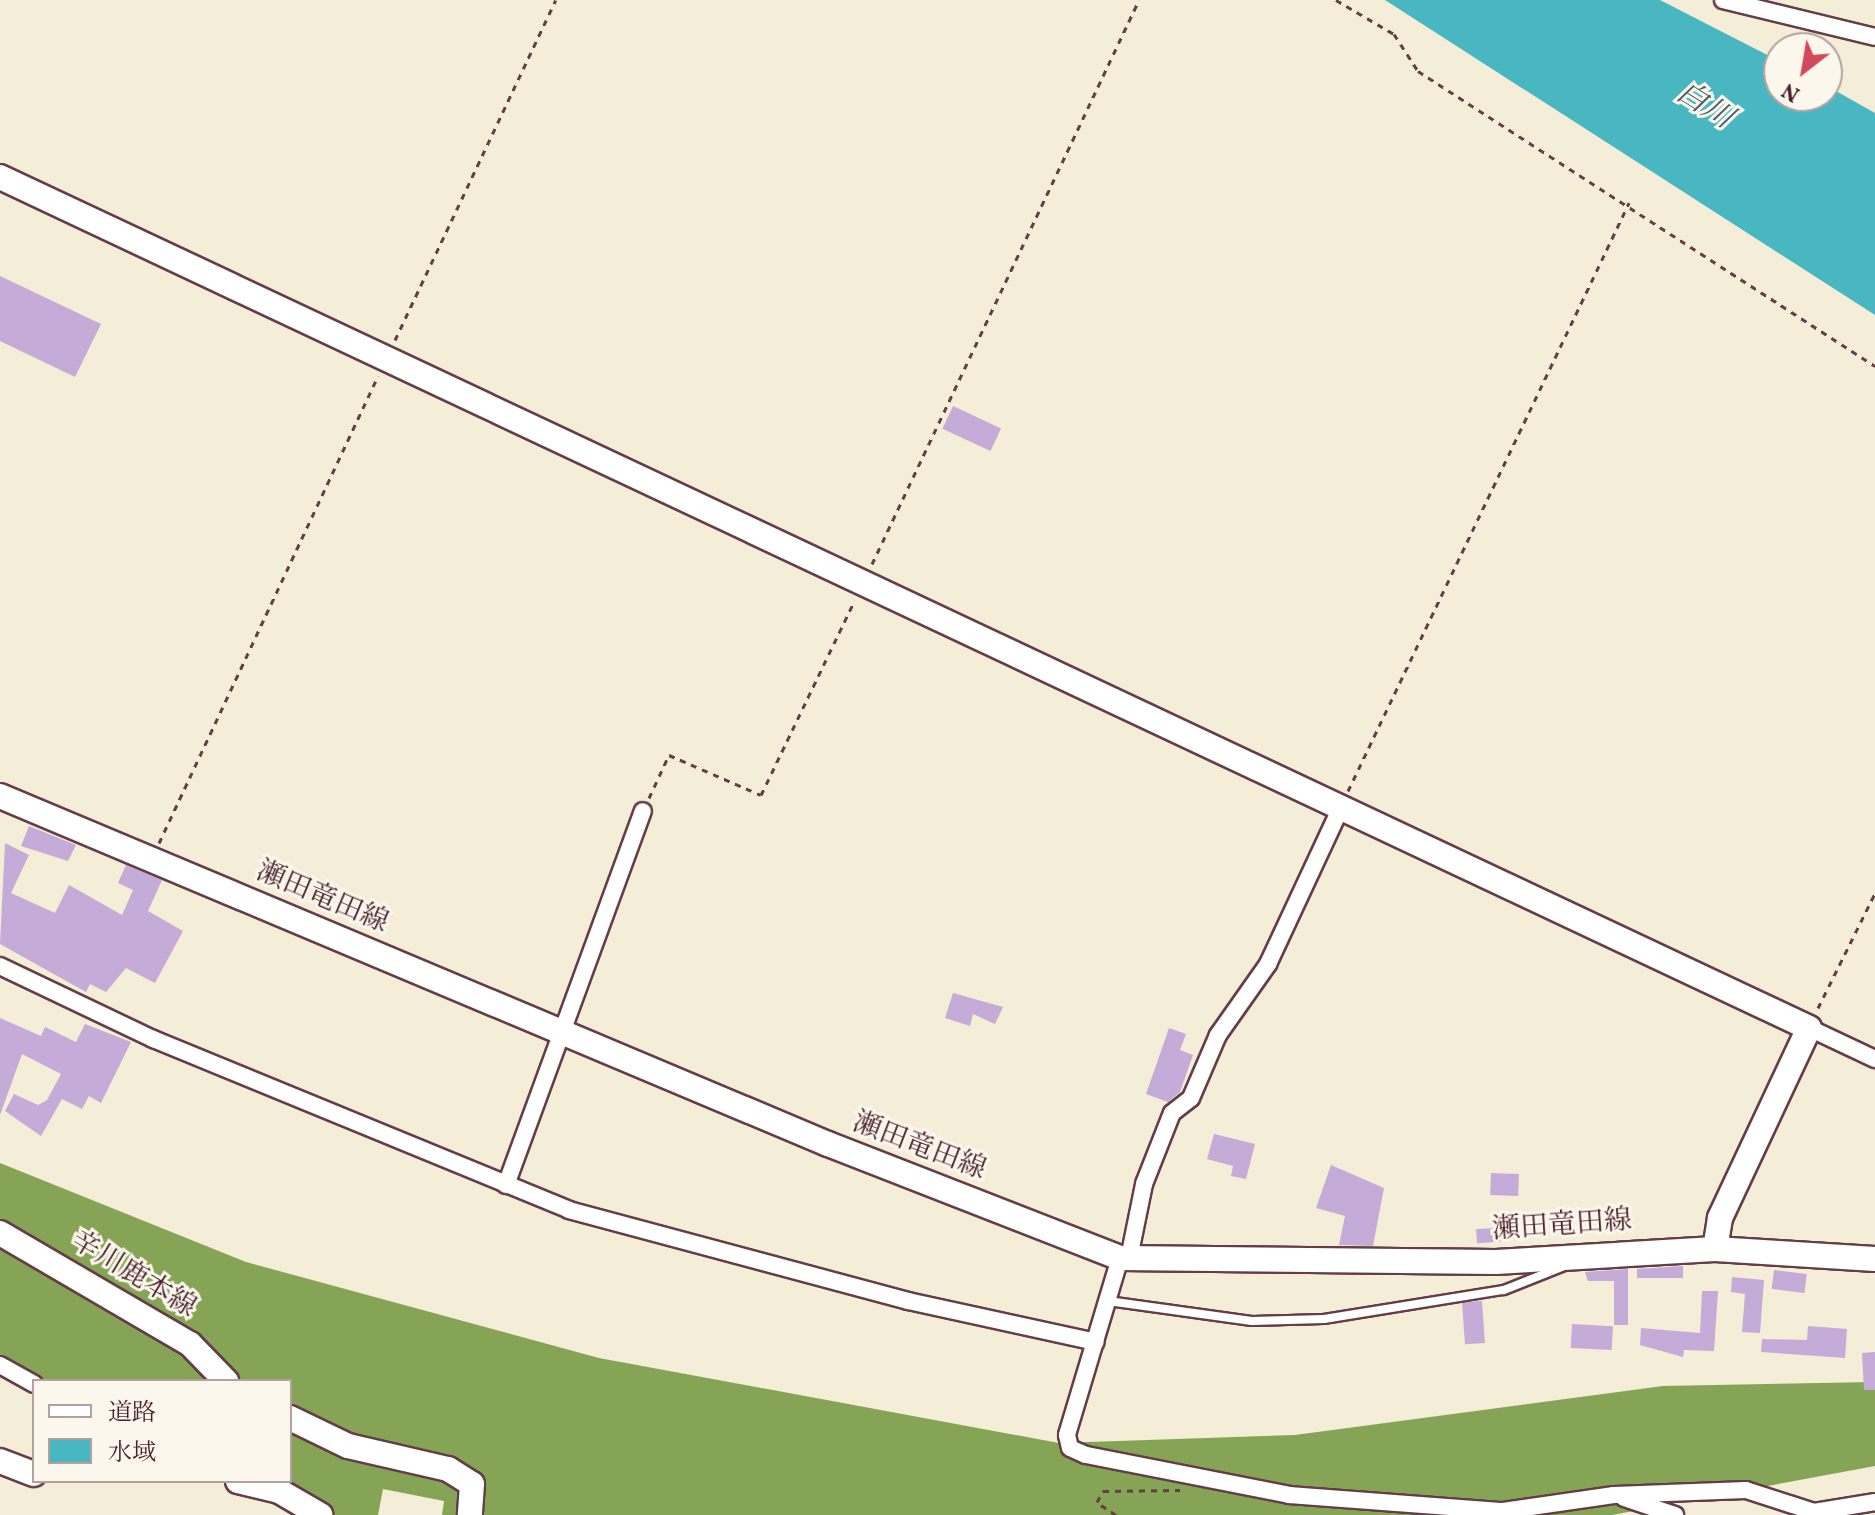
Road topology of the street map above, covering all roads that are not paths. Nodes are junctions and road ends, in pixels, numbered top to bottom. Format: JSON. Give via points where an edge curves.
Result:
{"nodes":[{"id":1,"x":1723,"y":0,"type":"edge"},
{"id":2,"x":1875,"y":37,"type":"edge"},
{"id":3,"x":0,"y":177,"type":"edge"},
{"id":4,"x":0,"y":796,"type":"edge"},
{"id":5,"x":643,"y":811,"type":"road end"},
{"id":6,"x":1339,"y":812,"type":"junction"},
{"id":7,"x":0,"y":966,"type":"edge"},
{"id":8,"x":1809,"y":1028,"type":"junction"},
{"id":9,"x":559,"y":1032,"type":"junction"},
{"id":10,"x":1875,"y":1059,"type":"edge"},
{"id":11,"x":506,"y":1185,"type":"junction"},
{"id":12,"x":0,"y":1233,"type":"edge"},
{"id":13,"x":1715,"y":1249,"type":"junction"},
{"id":14,"x":1582,"y":1255,"type":"junction"},
{"id":15,"x":1125,"y":1258,"type":"junction"},
{"id":16,"x":1875,"y":1259,"type":"edge"},
{"id":17,"x":1108,"y":1301,"type":"junction"},
{"id":18,"x":1096,"y":1342,"type":"junction"},
{"id":19,"x":0,"y":1365,"type":"edge"},
{"id":20,"x":224,"y":1379,"type":"edge"},
{"id":21,"x":32,"y":1383,"type":"edge"},
{"id":22,"x":292,"y":1419,"type":"edge"},
{"id":23,"x":0,"y":1461,"type":"edge"},
{"id":24,"x":32,"y":1473,"type":"edge"},
{"id":25,"x":246,"y":1483,"type":"edge"},
{"id":26,"x":1614,"y":1495,"type":"junction"},
{"id":27,"x":1875,"y":1502,"type":"edge"},
{"id":28,"x":1565,"y":1510,"type":"edge"},
{"id":29,"x":320,"y":1515,"type":"edge"},
{"id":30,"x":470,"y":1515,"type":"edge"},
{"id":31,"x":1675,"y":1515,"type":"edge"}],
"edges":[{"from":1,"to":2,"type":"street"},
{"from":3,"to":6,"type":"main road"},
{"from":4,"to":9,"type":"main road","name":"瀬田竜田線"},
{"from":5,"to":9,"type":"street"},
{"from":6,"to":8,"type":"main road"},
{"from":6,"to":15,"type":"street","via":[[1268,964],[1218,1035],[1191,1098],[1172,1113],[1144,1184]]},
{"from":7,"to":11,"type":"street","via":[[153,1039]]},
{"from":8,"to":10,"type":"street"},
{"from":8,"to":13,"type":"main road","via":[[1720,1218]]},
{"from":9,"to":11,"type":"street"},
{"from":9,"to":15,"type":"main road","name":"瀬田竜田線"},
{"from":11,"to":18,"type":"street","via":[[664,1238]]},
{"from":12,"to":20,"type":"main road","name":"辛川鹿本線","via":[[190,1344]]},
{"from":13,"to":14,"type":"main road","name":"瀬田竜田線"},
{"from":13,"to":16,"type":"main road","name":"瀬田竜田線"},
{"from":14,"to":15,"type":"main road","name":"瀬田竜田線","via":[[1496,1262]]},
{"from":14,"to":17,"type":"lane","via":[[1564,1270],[1504,1290],[1324,1319],[1252,1321],[1124,1309]]},
{"from":15,"to":17,"type":"street"},
{"from":17,"to":18,"type":"street"},
{"from":18,"to":28,"type":"street","via":[[1067,1435],[1070,1448],[1207,1483],[1503,1511]]},
{"from":19,"to":21,"type":"street"},
{"from":22,"to":30,"type":"main road","via":[[348,1446],[448,1469],[472,1484]]},
{"from":23,"to":24,"type":"main road"},
{"from":25,"to":29,"type":"main road","via":[[279,1491]]},
{"from":26,"to":27,"type":"street","via":[[1746,1490],[1814,1512]]},
{"from":26,"to":28,"type":"street"},
{"from":26,"to":31,"type":"street"}]}
